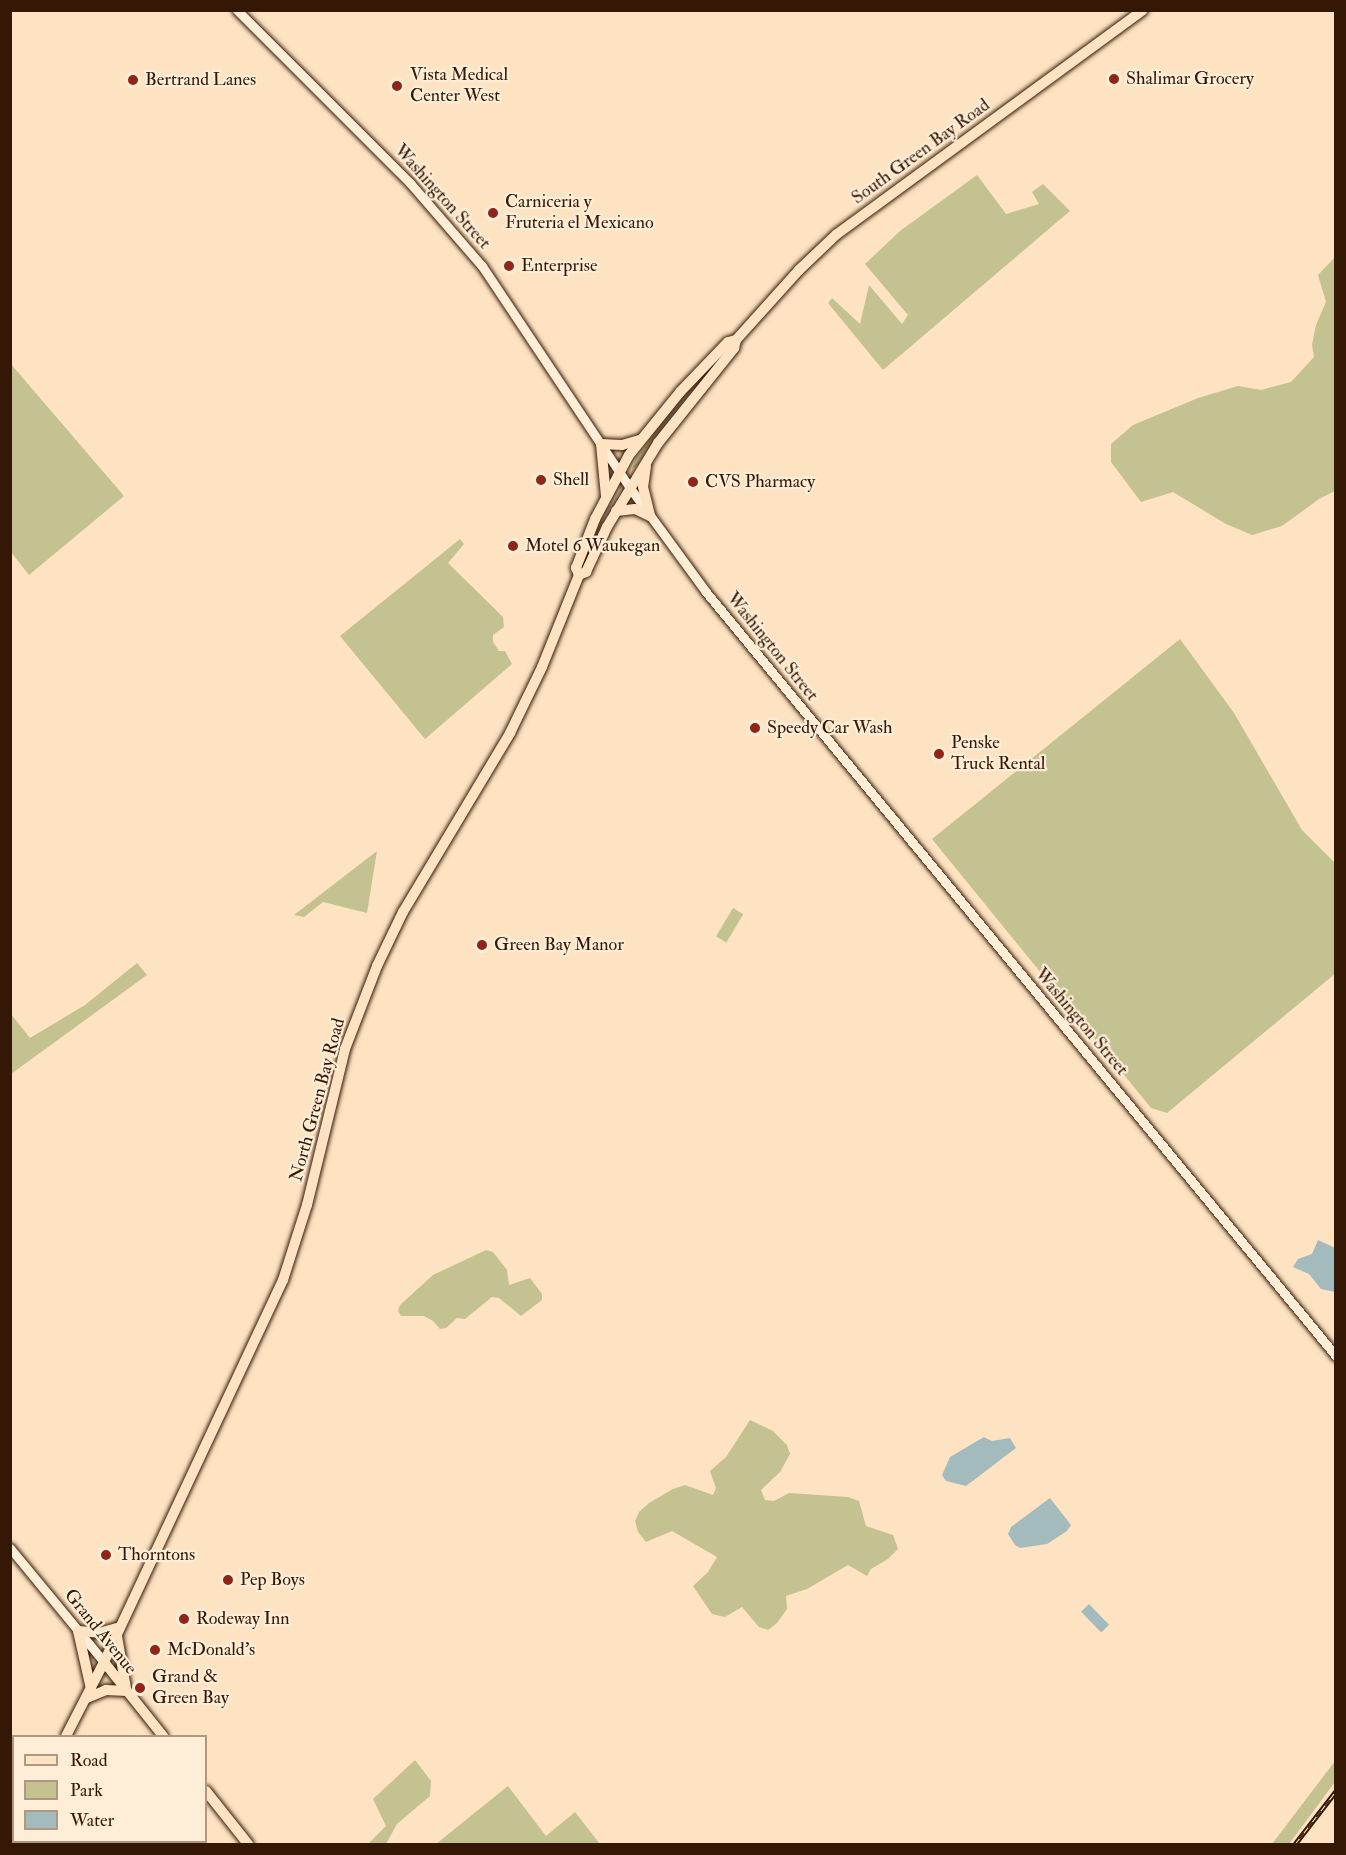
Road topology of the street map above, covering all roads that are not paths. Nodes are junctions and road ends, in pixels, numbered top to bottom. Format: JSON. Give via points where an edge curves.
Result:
{"nodes":[{"id":1,"x":237,"y":10,"type":"edge"},
{"id":2,"x":1143,"y":10,"type":"edge"},
{"id":3,"x":736,"y":340,"type":"junction"},
{"id":4,"x":639,"y":440,"type":"junction"},
{"id":5,"x":602,"y":444,"type":"junction"},
{"id":6,"x":647,"y":460,"type":"junction"},
{"id":7,"x":620,"y":472,"type":"junction"},
{"id":8,"x":630,"y":488,"type":"junction"},
{"id":9,"x":606,"y":497,"type":"junction"},
{"id":10,"x":616,"y":511,"type":"junction"},
{"id":11,"x":650,"y":516,"type":"junction"},
{"id":12,"x":579,"y":574,"type":"junction"},
{"id":13,"x":1335,"y":1356,"type":"edge"},
{"id":14,"x":10,"y":1548,"type":"edge"},
{"id":15,"x":78,"y":1631,"type":"junction"},
{"id":16,"x":118,"y":1631,"type":"junction"},
{"id":17,"x":104,"y":1662,"type":"junction"},
{"id":18,"x":127,"y":1691,"type":"junction"},
{"id":19,"x":89,"y":1693,"type":"junction"},
{"id":20,"x":67,"y":1735,"type":"edge"},
{"id":21,"x":161,"y":1735,"type":"edge"},
{"id":22,"x":207,"y":1792,"type":"edge"},
{"id":23,"x":248,"y":1845,"type":"edge"}],
"edges":[{"from":1,"to":5,"type":"main road","name":"Washington Street","via":[[403,176],[482,266]]},
{"from":2,"to":3,"type":"main road","name":"South Green Bay Road","via":[[849,225],[800,270]]},
{"from":3,"to":4,"type":"main road","name":"South Green Bay Road","via":[[728,342]]},
{"from":3,"to":6,"type":"main road","name":"South Green Bay Road","via":[[734,348],[684,407]]},
{"from":4,"to":5,"type":"main road","via":[[622,445]]},
{"from":4,"to":7,"type":"main road","name":"South Green Bay Road"},
{"from":5,"to":7,"type":"main road","name":"Washington Street"},
{"from":5,"to":9,"type":"main road"},
{"from":6,"to":8,"type":"main road","name":"South Green Bay Road"},
{"from":6,"to":11,"type":"main road","via":[[644,487]]},
{"from":7,"to":8,"type":"main road","name":"Washington Street"},
{"from":7,"to":9,"type":"main road","name":"South Green Bay Road"},
{"from":8,"to":10,"type":"main road","name":"North Green Bay Road"},
{"from":8,"to":11,"type":"main road","name":"Washington Street"},
{"from":9,"to":12,"type":"main road","name":"South Green Bay Road","via":[[576,568]]},
{"from":10,"to":11,"type":"main road","via":[[635,509]]},
{"from":10,"to":12,"type":"main road","name":"North Green Bay Road","via":[[586,572]]},
{"from":11,"to":13,"type":"main road","name":"Washington Street","via":[[698,581]]},
{"from":12,"to":16,"type":"main road","name":"North Green Bay Road","via":[[542,667],[510,733],[404,912],[370,983],[345,1049],[288,1266]]},
{"from":14,"to":15,"type":"main road","name":"Grand Avenue"},
{"from":15,"to":16,"type":"main road"},
{"from":15,"to":17,"type":"main road","name":"Grand Avenue"},
{"from":15,"to":19,"type":"main road"},
{"from":16,"to":17,"type":"main road","name":"North Green Bay Road"},
{"from":16,"to":18,"type":"main road"},
{"from":17,"to":18,"type":"main road","name":"Grand Avenue"},
{"from":17,"to":19,"type":"main road","name":"North Green Bay Road"},
{"from":18,"to":19,"type":"main road"},
{"from":18,"to":21,"type":"main road","name":"Grand Avenue"},
{"from":19,"to":20,"type":"main road","name":"North Green Bay Road"},
{"from":22,"to":23,"type":"main road"}]}
